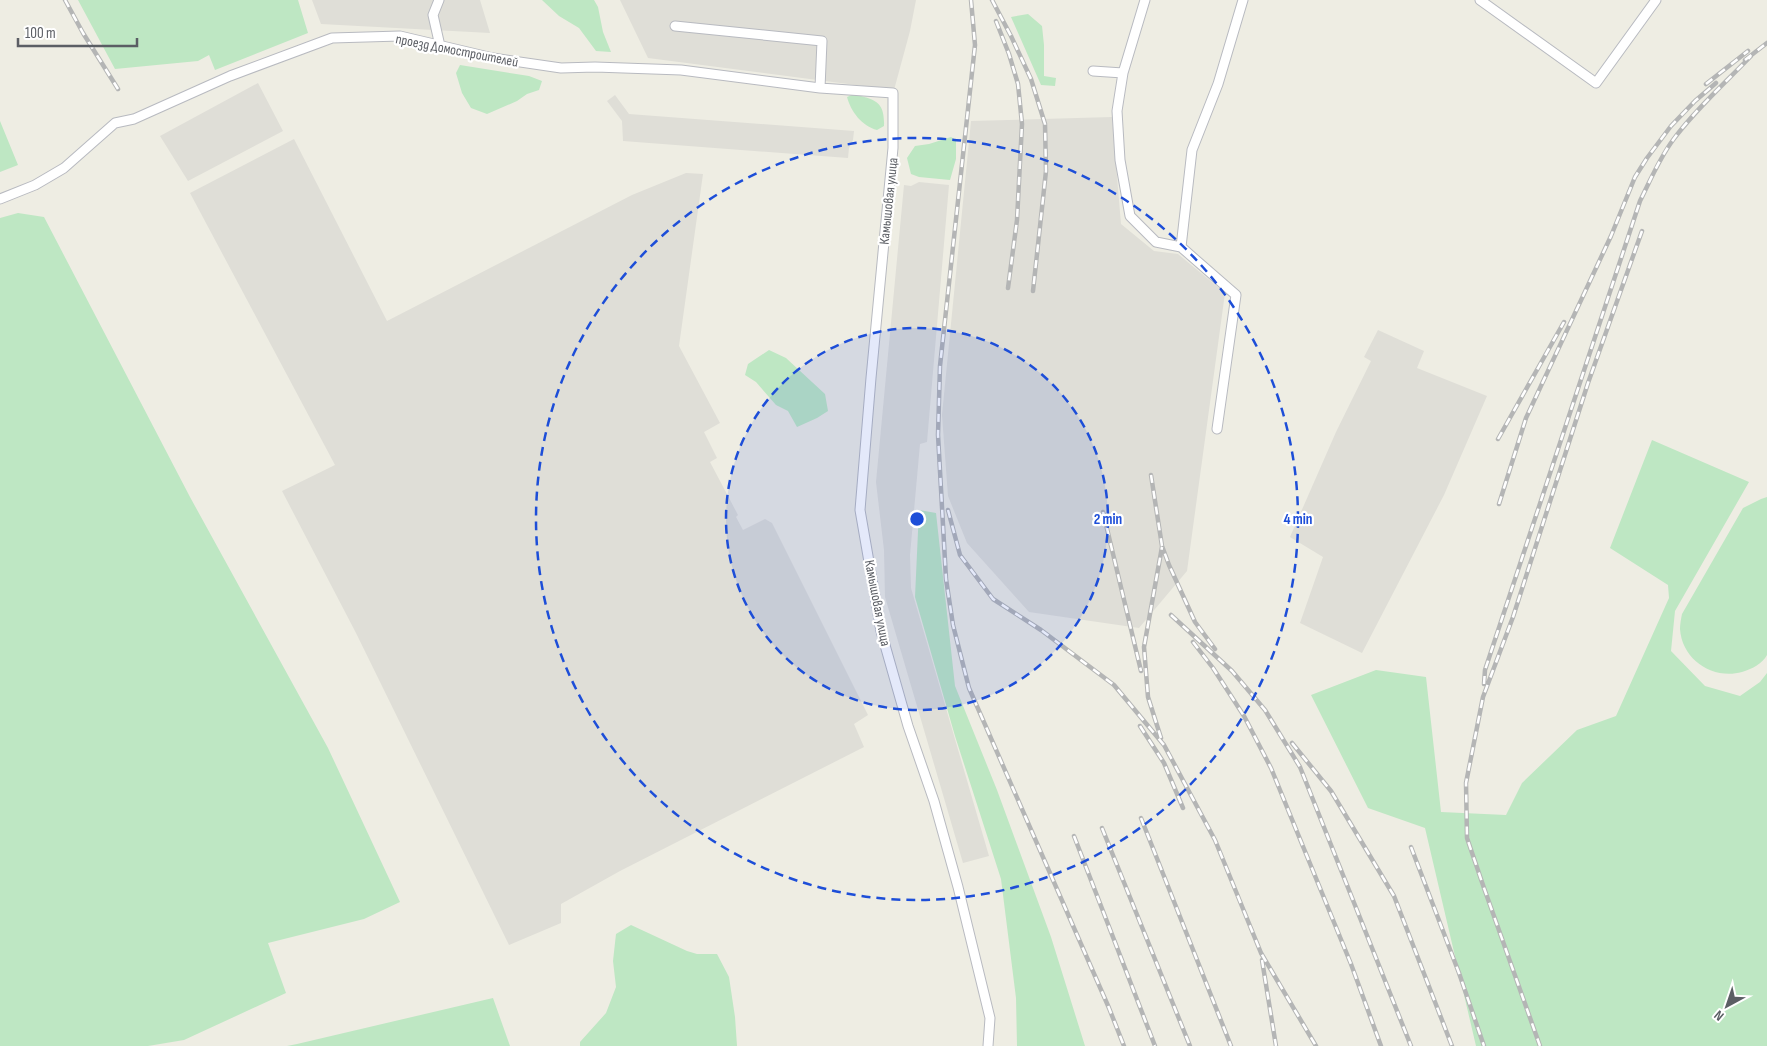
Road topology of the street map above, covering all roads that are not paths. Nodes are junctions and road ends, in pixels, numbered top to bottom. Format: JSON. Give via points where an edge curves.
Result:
{"nodes":[{"id":1,"x":439,"y":0,"type":"edge"},
{"id":2,"x":1145,"y":0,"type":"edge"},
{"id":3,"x":1243,"y":0,"type":"edge"},
{"id":4,"x":1480,"y":0,"type":"edge"},
{"id":5,"x":1656,"y":0,"type":"edge"},
{"id":6,"x":675,"y":26,"type":"dead end"},
{"id":7,"x":440,"y":46,"type":"junction"},
{"id":8,"x":1093,"y":71,"type":"dead end"},
{"id":9,"x":1123,"y":73,"type":"junction"},
{"id":10,"x":820,"y":88,"type":"junction"},
{"id":11,"x":893,"y":93,"type":"joint"},
{"id":12,"x":0,"y":199,"type":"edge"},
{"id":13,"x":1181,"y":247,"type":"junction"},
{"id":14,"x":1217,"y":429,"type":"dead end"},
{"id":15,"x":988,"y":1046,"type":"edge"}],
"edges":[{"from":1,"to":7,"type":"street","via":[[433,15]]},
{"from":2,"to":9,"type":"street"},
{"from":3,"to":13,"type":"street","via":[[1218,84],[1192,150]]},
{"from":4,"to":5,"type":"street","via":[[1596,83]]},
{"from":6,"to":10,"type":"street","via":[[822,41]]},
{"from":7,"to":10,"type":"street","name":"проезд Домостроителей","via":[[560,68],[681,70]]},
{"from":7,"to":12,"type":"street","name":"проезд Домостроителей","via":[[400,36],[332,38],[230,76],[134,119],[115,123],[64,168],[35,186]]},
{"from":8,"to":9,"type":"street"},
{"from":9,"to":13,"type":"street","via":[[1117,111],[1120,160],[1130,216],[1156,242]]},
{"from":10,"to":11,"type":"street","name":"проезд Домостроителей"},
{"from":11,"to":15,"type":"street","name":"Камышовая улица","via":[[893,148],[860,510],[881,631],[934,801],[990,1018]]},
{"from":13,"to":14,"type":"street","via":[[1236,295]]}]}
